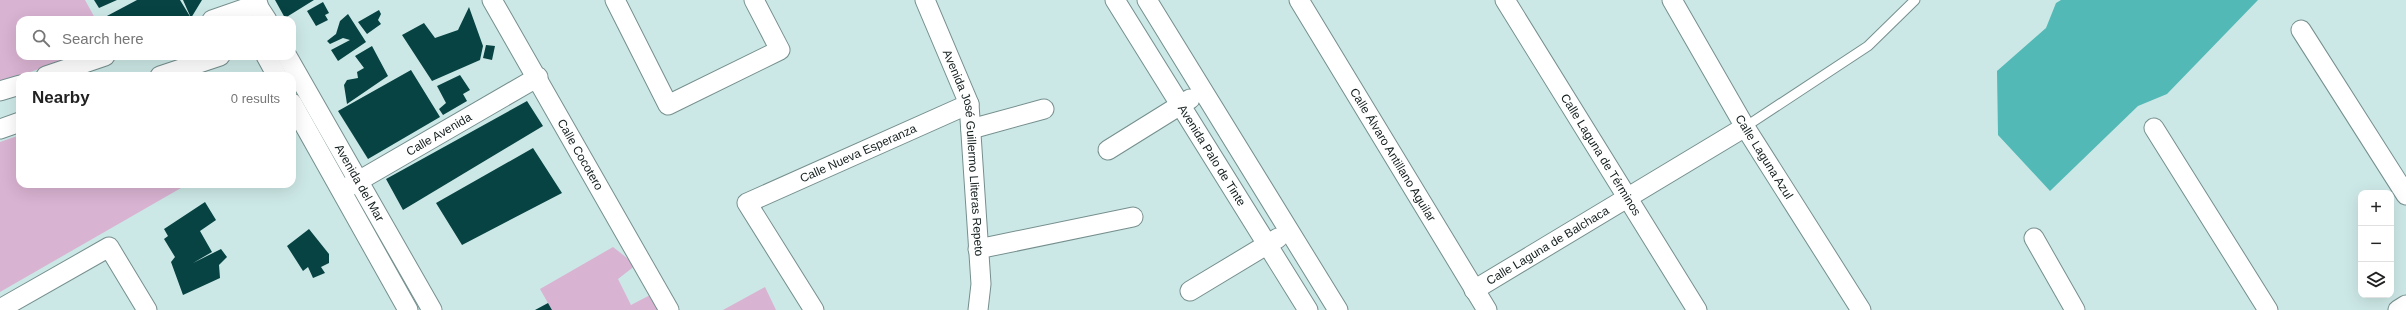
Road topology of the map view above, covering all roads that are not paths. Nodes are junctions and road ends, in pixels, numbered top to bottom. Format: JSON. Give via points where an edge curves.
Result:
{"nodes":[{"id":1,"x":492,"y":0,"type":"edge"},
{"id":2,"x":615,"y":0,"type":"edge"},
{"id":3,"x":754,"y":0,"type":"edge"},
{"id":4,"x":925,"y":0,"type":"edge"},
{"id":5,"x":1115,"y":0,"type":"edge"},
{"id":6,"x":1147,"y":0,"type":"edge"},
{"id":7,"x":1299,"y":0,"type":"edge"},
{"id":8,"x":1505,"y":0,"type":"edge"},
{"id":9,"x":1672,"y":0,"type":"edge"},
{"id":10,"x":1915,"y":0,"type":"edge"},
{"id":11,"x":250,"y":9,"type":"edge"},
{"id":12,"x":226,"y":16,"type":"edge"},
{"id":13,"x":2300,"y":30,"type":"dead end"},
{"id":14,"x":93,"y":60,"type":"edge"},
{"id":15,"x":208,"y":60,"type":"edge"},
{"id":16,"x":268,"y":60,"type":"edge"},
{"id":17,"x":289,"y":60,"type":"edge"},
{"id":18,"x":58,"y":72,"type":"edge"},
{"id":19,"x":172,"y":72,"type":"edge"},
{"id":20,"x":275,"y":72,"type":"edge"},
{"id":21,"x":538,"y":77,"type":"junction"},
{"id":22,"x":16,"y":86,"type":"edge"},
{"id":23,"x":1203,"y":90,"type":"junction"},
{"id":24,"x":0,"y":91,"type":"edge"},
{"id":25,"x":969,"y":104,"type":"junction"},
{"id":26,"x":1180,"y":105,"type":"junction"},
{"id":27,"x":1044,"y":109,"type":"dead end"},
{"id":28,"x":296,"y":110,"type":"edge"},
{"id":29,"x":16,"y":123,"type":"edge"},
{"id":30,"x":1744,"y":127,"type":"junction"},
{"id":31,"x":2154,"y":128,"type":"dead end"},
{"id":32,"x":0,"y":129,"type":"edge"},
{"id":33,"x":971,"y":130,"type":"junction"},
{"id":34,"x":1108,"y":150,"type":"dead end"},
{"id":35,"x":358,"y":181,"type":"junction"},
{"id":36,"x":340,"y":192,"type":"junction"},
{"id":37,"x":2406,"y":195,"type":"edge"},
{"id":38,"x":1627,"y":196,"type":"junction"},
{"id":39,"x":1133,"y":217,"type":"dead end"},
{"id":40,"x":1289,"y":230,"type":"junction"},
{"id":41,"x":2034,"y":238,"type":"dead end"},
{"id":42,"x":1267,"y":245,"type":"junction"},
{"id":43,"x":978,"y":249,"type":"junction"},
{"id":44,"x":1190,"y":290,"type":"dead end"},
{"id":45,"x":1474,"y":290,"type":"junction"},
{"id":46,"x":2406,"y":305,"type":"edge"},
{"id":47,"x":0,"y":309,"type":"edge"},
{"id":48,"x":147,"y":310,"type":"edge"},
{"id":49,"x":408,"y":310,"type":"edge"},
{"id":50,"x":432,"y":310,"type":"edge"},
{"id":51,"x":669,"y":310,"type":"edge"},
{"id":52,"x":814,"y":310,"type":"edge"},
{"id":53,"x":978,"y":310,"type":"edge"},
{"id":54,"x":1308,"y":310,"type":"edge"},
{"id":55,"x":1338,"y":310,"type":"edge"},
{"id":56,"x":1487,"y":310,"type":"edge"},
{"id":57,"x":1697,"y":310,"type":"edge"},
{"id":58,"x":1861,"y":310,"type":"edge"},
{"id":59,"x":2075,"y":310,"type":"edge"},
{"id":60,"x":2268,"y":310,"type":"edge"},
{"id":61,"x":2398,"y":310,"type":"edge"}],
"edges":[{"from":1,"to":21,"type":"street","name":"Calle Cocotero"},
{"from":2,"to":3,"type":"street","via":[[668,105],[780,50]]},
{"from":4,"to":25,"type":"street","name":"Avenida José Guillermo Lliteras Repeto"},
{"from":5,"to":26,"type":"street","name":"Avenida Palo de Tinte"},
{"from":6,"to":23,"type":"street"},
{"from":7,"to":45,"type":"street","name":"Calle Álvaro Antillano Aguilar"},
{"from":8,"to":38,"type":"street","name":"Calle Laguna de Términos"},
{"from":9,"to":30,"type":"street","name":"Calle Laguna Azul"},
{"from":10,"to":30,"type":"lane","via":[[1868,46]]},
{"from":11,"to":12,"type":"street"},
{"from":13,"to":37,"type":"street"},
{"from":14,"to":18,"type":"street"},
{"from":15,"to":19,"type":"street"},
{"from":16,"to":20,"type":"street"},
{"from":17,"to":35,"type":"street","name":"Avenida del Mar"},
{"from":21,"to":35,"type":"street","name":"Calle Avenida"},
{"from":21,"to":51,"type":"street","name":"Calle Cocotero"},
{"from":22,"to":24,"type":"street"},
{"from":23,"to":26,"type":"street"},
{"from":23,"to":40,"type":"street"},
{"from":25,"to":33,"type":"street","name":"Avenida José Guillermo Lliteras Repeto"},
{"from":25,"to":52,"type":"street","name":"Calle Nueva Esperanza","via":[[747,203]]},
{"from":26,"to":34,"type":"street"},
{"from":26,"to":42,"type":"street","name":"Avenida Palo de Tinte"},
{"from":27,"to":33,"type":"street"},
{"from":28,"to":36,"type":"street","name":"Avenida del Mar"},
{"from":29,"to":32,"type":"street"},
{"from":30,"to":38,"type":"street","name":"Calle Laguna de Balchaca"},
{"from":30,"to":58,"type":"street","name":"Calle Laguna Azul"},
{"from":31,"to":60,"type":"street"},
{"from":33,"to":43,"type":"street","name":"Avenida José Guillermo Lliteras Repeto"},
{"from":35,"to":36,"type":"street","name":"Calle Avenida"},
{"from":35,"to":50,"type":"street","name":"Avenida del Mar"},
{"from":36,"to":49,"type":"street","name":"Avenida del Mar"},
{"from":38,"to":45,"type":"street","name":"Calle Laguna de Balchaca"},
{"from":38,"to":57,"type":"street","name":"Calle Laguna de Términos"},
{"from":39,"to":43,"type":"street"},
{"from":40,"to":42,"type":"street"},
{"from":40,"to":55,"type":"street"},
{"from":41,"to":59,"type":"street"},
{"from":42,"to":44,"type":"street"},
{"from":42,"to":54,"type":"street","name":"Avenida Palo de Tinte"},
{"from":43,"to":53,"type":"street","name":"Avenida José Guillermo Lliteras Repeto"},
{"from":45,"to":56,"type":"street","name":"Calle Álvaro Antillano Aguilar"},
{"from":46,"to":61,"type":"street"},
{"from":47,"to":48,"type":"street","via":[[109,248]]}]}
